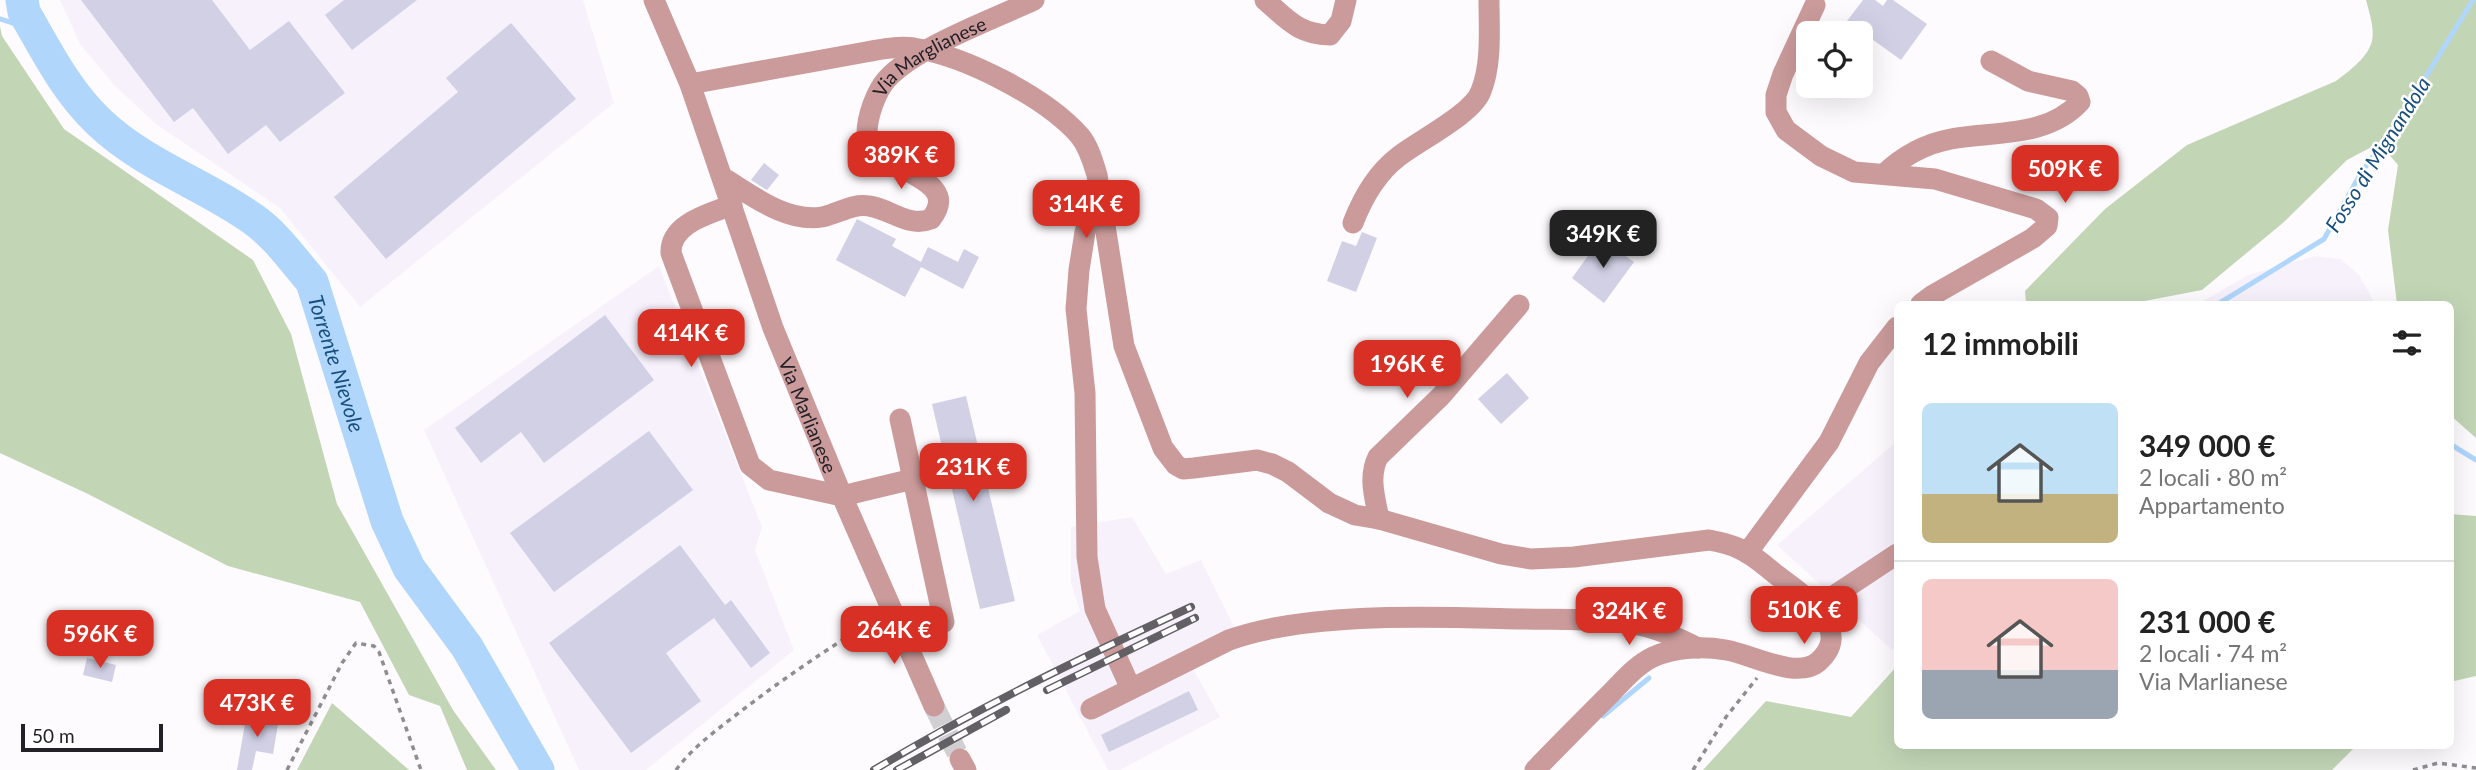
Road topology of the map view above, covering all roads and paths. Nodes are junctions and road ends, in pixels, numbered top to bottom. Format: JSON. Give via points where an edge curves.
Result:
{"nodes":[{"id":1,"x":654,"y":0,"type":"edge"},
{"id":2,"x":1034,"y":0,"type":"edge"},
{"id":3,"x":1265,"y":0,"type":"edge"},
{"id":4,"x":1346,"y":0,"type":"edge"},
{"id":5,"x":1489,"y":0,"type":"edge"},
{"id":6,"x":1815,"y":5,"type":"dead end"},
{"id":7,"x":926,"y":51,"type":"junction"},
{"id":8,"x":1991,"y":61,"type":"dead end"},
{"id":9,"x":690,"y":84,"type":"junction"},
{"id":10,"x":1884,"y":174,"type":"junction"},
{"id":11,"x":722,"y":177,"type":"junction"},
{"id":12,"x":1099,"y":191,"type":"junction"},
{"id":13,"x":732,"y":205,"type":"junction"},
{"id":14,"x":1353,"y":223,"type":"dead end"},
{"id":15,"x":1926,"y":301,"type":"edge"},
{"id":16,"x":1519,"y":305,"type":"dead end"},
{"id":17,"x":1894,"y":331,"type":"edge"},
{"id":18,"x":900,"y":419,"type":"dead end"},
{"id":19,"x":913,"y":479,"type":"junction"},
{"id":20,"x":842,"y":496,"type":"junction"},
{"id":21,"x":1379,"y":519,"type":"junction"},
{"id":22,"x":1747,"y":553,"type":"junction"},
{"id":23,"x":1894,"y":556,"type":"edge"},
{"id":24,"x":1817,"y":607,"type":"junction"},
{"id":25,"x":892,"y":608,"type":"junction"},
{"id":26,"x":944,"y":622,"type":"dead end"},
{"id":27,"x":1698,"y":648,"type":"junction"},
{"id":28,"x":1769,"y":663,"type":"junction"},
{"id":29,"x":1131,"y":689,"type":"junction"},
{"id":30,"x":934,"y":706,"type":"tunnel mouth"},
{"id":31,"x":1091,"y":709,"type":"dead end"},
{"id":32,"x":2476,"y":768,"type":"edge"},
{"id":33,"x":287,"y":770,"type":"edge"},
{"id":34,"x":421,"y":770,"type":"edge"},
{"id":35,"x":676,"y":770,"type":"edge"},
{"id":36,"x":1535,"y":770,"type":"edge"},
{"id":37,"x":1693,"y":770,"type":"edge"},
{"id":38,"x":2413,"y":770,"type":"edge"}],
"edges":[{"from":1,"to":9,"type":"street","name":"Via Marlianese"},
{"from":2,"to":7,"type":"street","name":"Via Marglianese"},
{"from":3,"to":4,"type":"street","via":[[1311,34],[1330,35],[1341,21]]},
{"from":5,"to":14,"type":"street","via":[[1481,93],[1466,110],[1381,172]]},
{"from":6,"to":10,"type":"street","via":[[1779,86],[1776,112],[1786,130],[1827,160],[1854,172]]},
{"from":7,"to":9,"type":"street","via":[[891,48]]},
{"from":7,"to":11,"type":"street","name":"Via Marglianese","via":[[884,83],[875,99],[867,136],[872,149],[934,189],[939,205],[931,219],[916,222],[857,205],[820,217],[792,215]]},
{"from":7,"to":12,"type":"street","via":[[997,78],[1048,108],[1082,137],[1092,156]]},
{"from":8,"to":10,"type":"street","via":[[2028,81],[2076,93],[2080,102],[2033,128],[1950,139],[1918,149]]},
{"from":9,"to":11,"type":"street","name":"Via Marlianese"},
{"from":10,"to":15,"type":"street","via":[[1950,182],[2036,209],[2048,218],[2047,226],[2034,238]]},
{"from":11,"to":13,"type":"street","name":"Via Marlianese"},
{"from":12,"to":21,"type":"street","via":[[1124,346],[1170,459],[1183,468],[1257,460],[1272,464],[1341,510]]},
{"from":12,"to":29,"type":"street","via":[[1085,232],[1076,309],[1085,393],[1087,557],[1096,609]]},
{"from":13,"to":20,"type":"street","name":"Via Marlianese","via":[[774,328]]},
{"from":13,"to":20,"type":"street","via":[[685,226],[672,242],[671,253],[747,459],[769,480]]},
{"from":16,"to":21,"type":"street","via":[[1440,396],[1378,457],[1373,483]]},
{"from":17,"to":22,"type":"street","via":[[1869,363],[1829,442]]},
{"from":18,"to":19,"type":"street"},
{"from":19,"to":20,"type":"street"},
{"from":19,"to":26,"type":"street"},
{"from":20,"to":25,"type":"street","name":"Via Marlianese"},
{"from":21,"to":22,"type":"street","via":[[1460,544],[1531,559],[1709,540]]},
{"from":22,"to":24,"type":"street"},
{"from":23,"to":24,"type":"street"},
{"from":24,"to":28,"type":"street","via":[[1830,633],[1824,655],[1806,668]]},
{"from":25,"to":30,"type":"street","name":"Via Marlianese"},
{"from":25,"to":35,"type":"path","via":[[776,684],[702,742]]},
{"from":27,"to":28,"type":"street","via":[[1737,652]]},
{"from":27,"to":29,"type":"street","via":[[1665,632],[1617,622],[1343,621],[1246,634]]},
{"from":27,"to":36,"type":"street","via":[[1669,652],[1642,663]]},
{"from":28,"to":37,"type":"path"},
{"from":29,"to":31,"type":"street"},
{"from":32,"to":38,"type":"path","via":[[2438,763]]},
{"from":33,"to":34,"type":"path","via":[[356,643],[374,646],[379,652]]}]}
